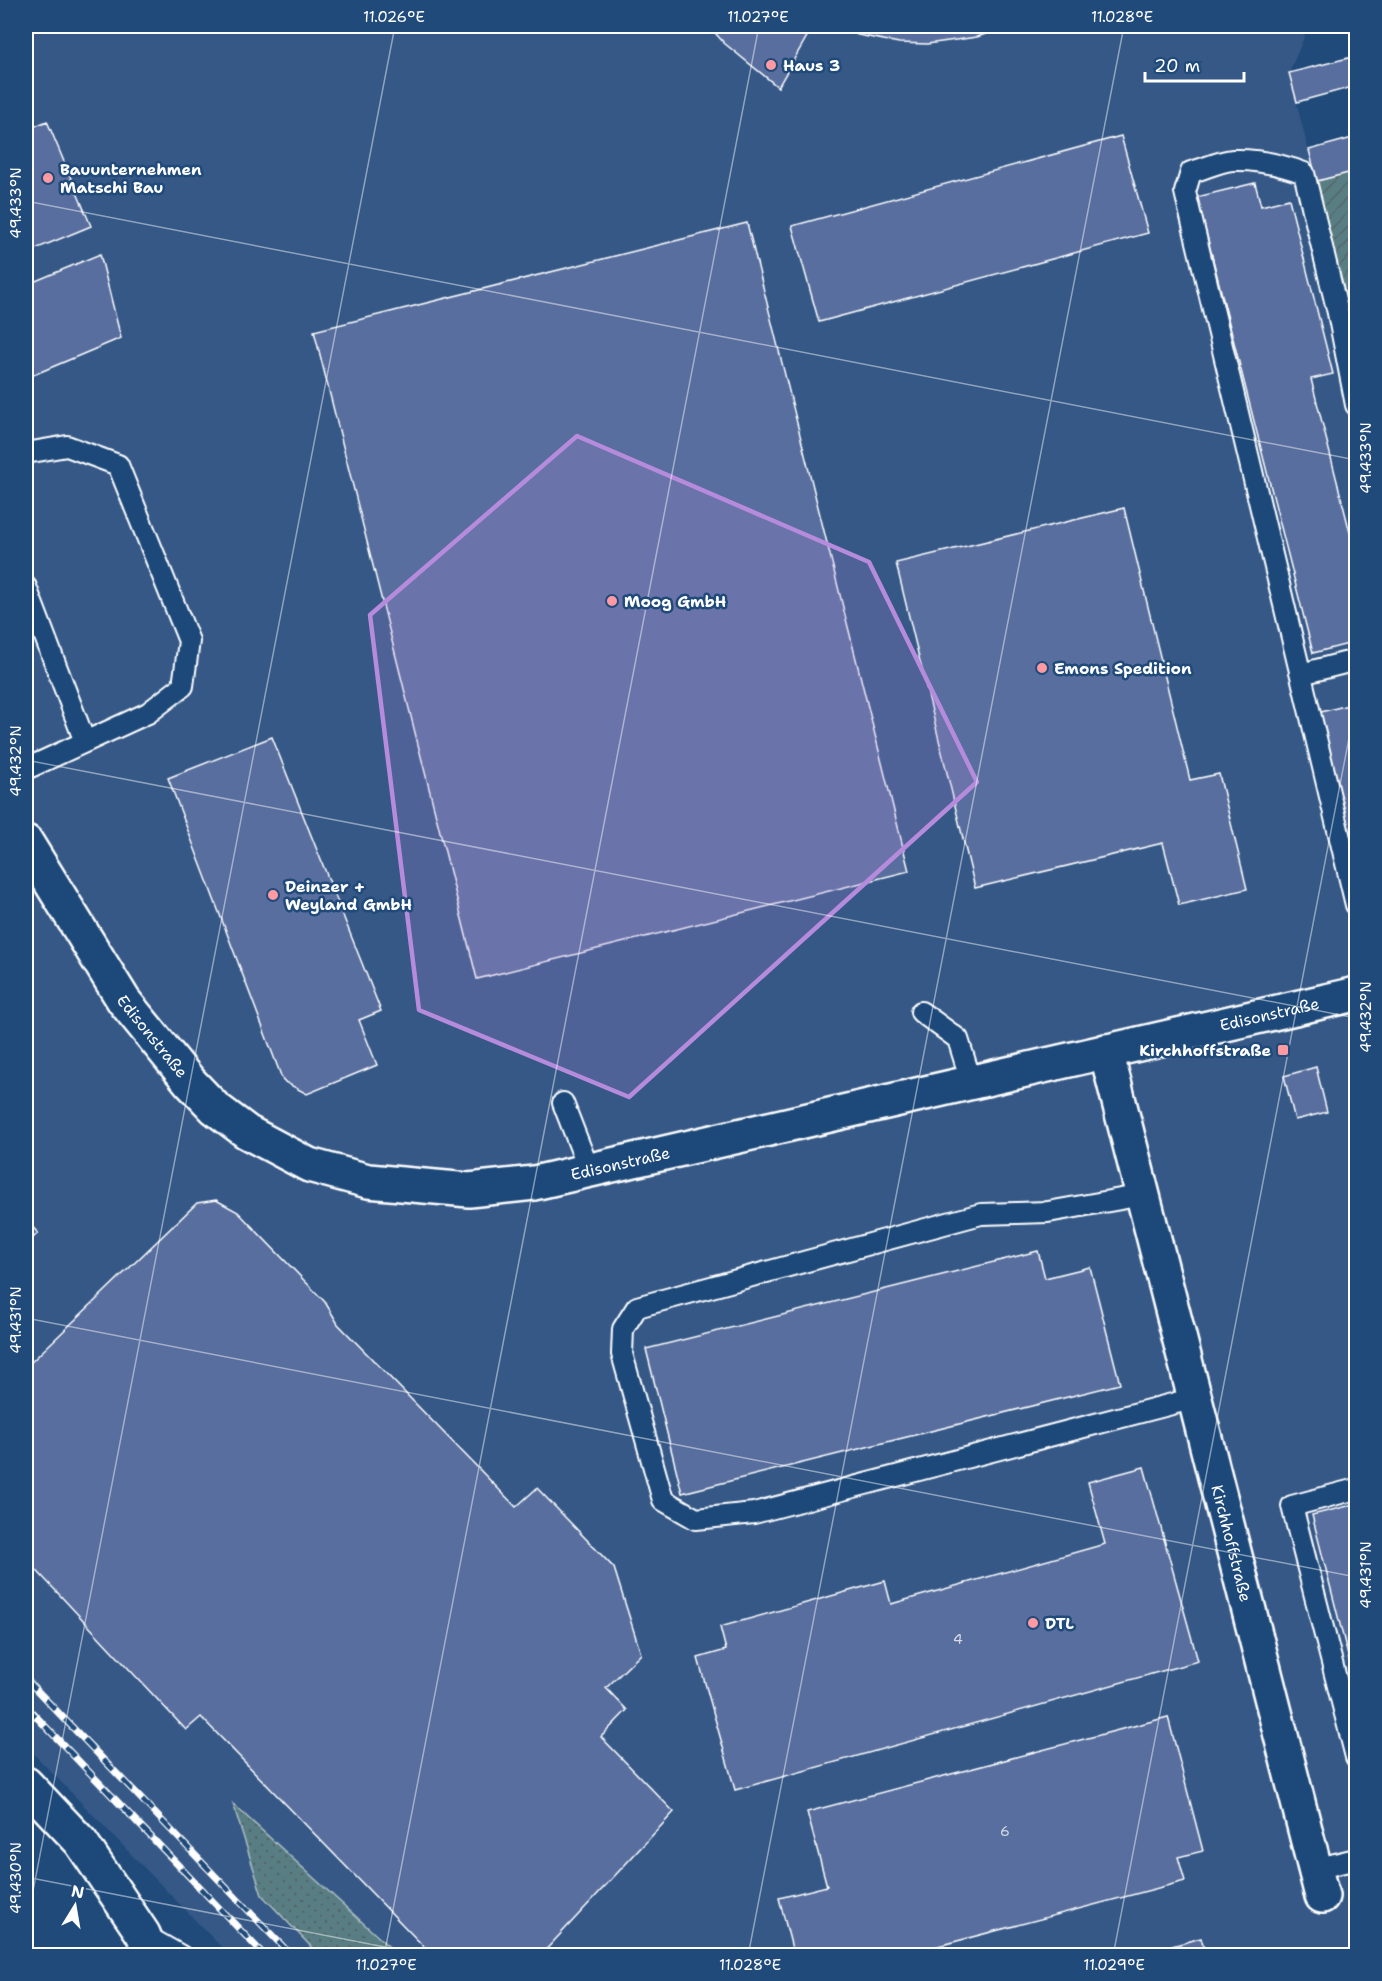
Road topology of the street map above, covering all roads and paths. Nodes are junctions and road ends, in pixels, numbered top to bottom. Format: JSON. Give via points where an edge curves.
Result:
{"nodes":[{"id":1,"x":1356,"y":405,"type":"edge"},
{"id":2,"x":26,"y":453,"type":"edge"},
{"id":3,"x":26,"y":587,"type":"edge"},
{"id":4,"x":1356,"y":660,"type":"edge"},
{"id":5,"x":1301,"y":674,"type":"junction"},
{"id":6,"x":85,"y":742,"type":"junction"},
{"id":7,"x":26,"y":769,"type":"edge"},
{"id":8,"x":26,"y":843,"type":"edge"},
{"id":9,"x":1356,"y":904,"type":"edge"},
{"id":10,"x":1356,"y":994,"type":"edge"},
{"id":11,"x":921,"y":1012,"type":"dead end"},
{"id":12,"x":1106,"y":1051,"type":"junction"},
{"id":13,"x":971,"y":1081,"type":"junction"},
{"id":14,"x":563,"y":1103,"type":"dead end"},
{"id":15,"x":590,"y":1170,"type":"junction"},
{"id":16,"x":1143,"y":1195,"type":"junction"},
{"id":17,"x":1195,"y":1398,"type":"junction"},
{"id":18,"x":1356,"y":1489,"type":"edge"},
{"id":19,"x":1356,"y":1757,"type":"edge"},
{"id":20,"x":26,"y":1784,"type":"edge"},
{"id":21,"x":1356,"y":1859,"type":"edge"},
{"id":22,"x":1319,"y":1882,"type":"joint"},
{"id":23,"x":147,"y":1945,"type":"edge"},
{"id":24,"x":181,"y":1956,"type":"edge"}],
"edges":[{"from":1,"to":5,"type":"lane","via":[[1304,173],[1267,163],[1232,160],[1191,172],[1185,192]]},
{"from":2,"to":6,"type":"lane","via":[[67,446],[118,465],[189,641],[183,686],[148,713]]},
{"from":3,"to":6,"type":"lane"},
{"from":4,"to":5,"type":"lane"},
{"from":5,"to":9,"type":"lane"},
{"from":6,"to":7,"type":"lane"},
{"from":8,"to":15,"type":"street","name":"Edisonstraße","via":[[124,1001],[190,1083],[247,1132],[309,1165],[368,1181],[415,1187],[469,1190],[534,1183]]},
{"from":10,"to":12,"type":"street","name":"Edisonstraße"},
{"from":11,"to":13,"type":"lane","via":[[958,1039]]},
{"from":12,"to":13,"type":"street","name":"Edisonstraße"},
{"from":12,"to":16,"type":"street","name":"Kirchhoffstraße"},
{"from":13,"to":15,"type":"street","name":"Edisonstraße"},
{"from":14,"to":15,"type":"lane"},
{"from":16,"to":17,"type":"street","name":"Kirchhoffstraße"},
{"from":16,"to":17,"type":"lane","via":[[1048,1212],[981,1214],[637,1307],[623,1329],[622,1354],[663,1500],[696,1519],[754,1513]]},
{"from":17,"to":22,"type":"street","name":"Kirchhoffstraße"},
{"from":18,"to":19,"type":"lane","via":[[1292,1506]]},
{"from":20,"to":23,"type":"street","via":[[81,1842]]},
{"from":21,"to":22,"type":"lane"},
{"from":23,"to":24,"type":"lane"}]}
